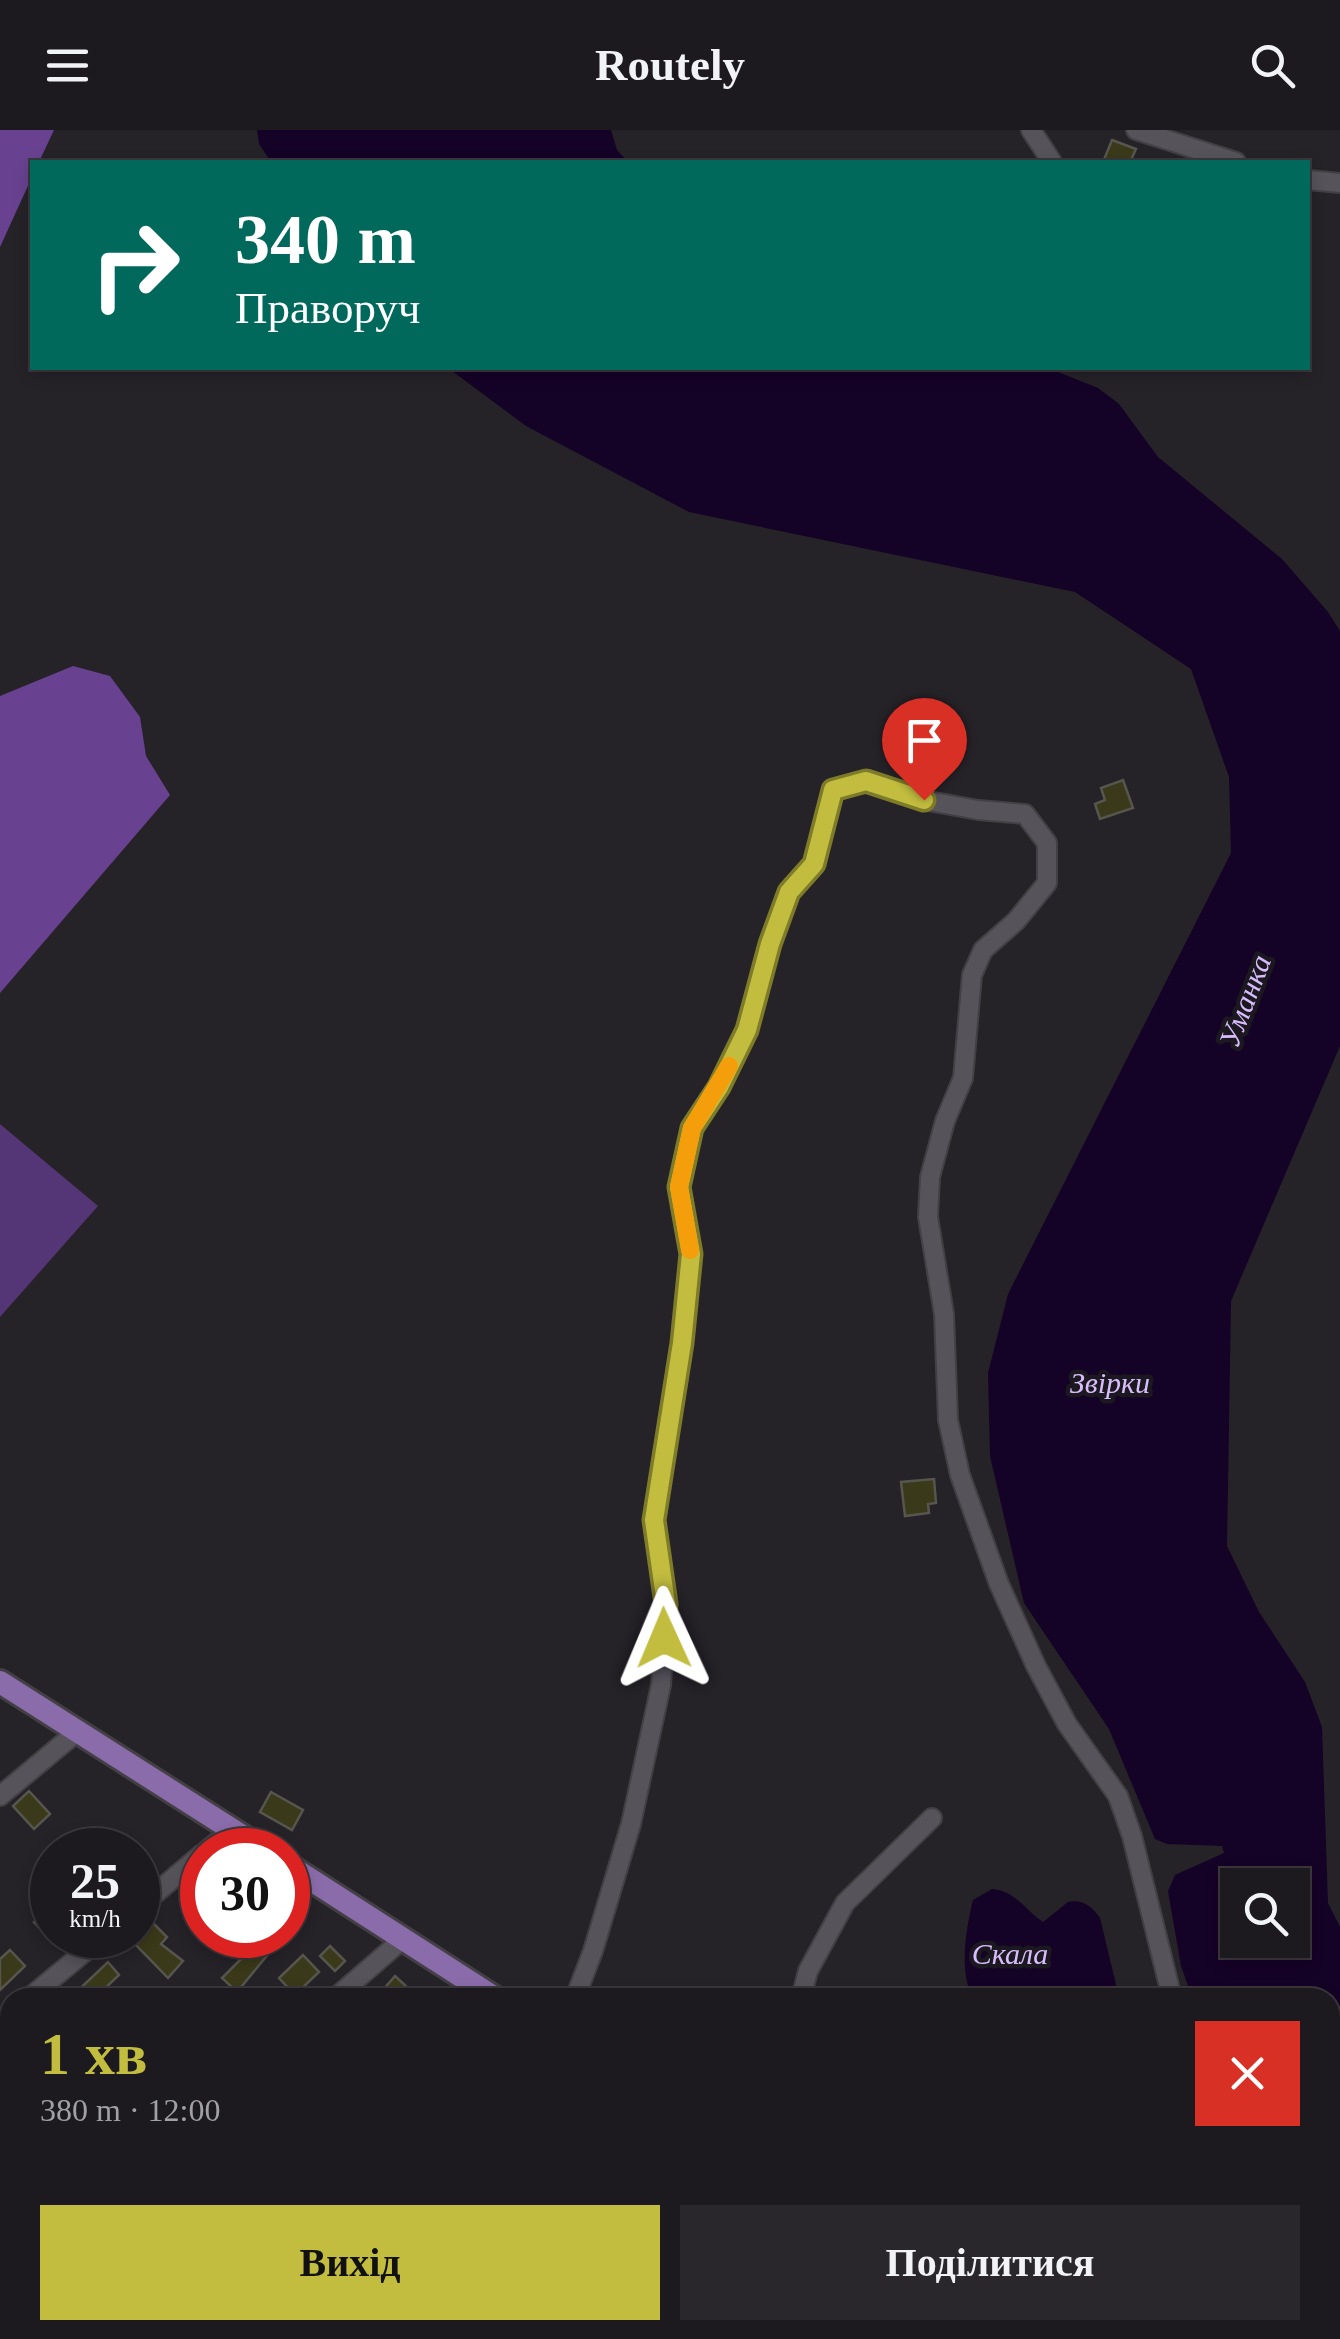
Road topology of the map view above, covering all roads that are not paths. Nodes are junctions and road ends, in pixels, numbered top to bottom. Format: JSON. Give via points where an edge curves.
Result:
{"nodes":[{"id":1,"x":1031,"y":130,"type":"edge"},
{"id":2,"x":1136,"y":130,"type":"edge"},
{"id":3,"x":1051,"y":160,"type":"edge"},
{"id":4,"x":1230,"y":160,"type":"edge"},
{"id":5,"x":1310,"y":180,"type":"edge"},
{"id":6,"x":1340,"y":182,"type":"edge"},
{"id":7,"x":0,"y":1682,"type":"edge"},
{"id":8,"x":78,"y":1731,"type":"junction"},
{"id":9,"x":0,"y":1796,"type":"edge"},
{"id":10,"x":932,"y":1818,"type":"dead end"},
{"id":11,"x":229,"y":1828,"type":"edge"},
{"id":12,"x":180,"y":1873,"type":"edge"},
{"id":13,"x":310,"y":1879,"type":"edge"},
{"id":14,"x":160,"y":1890,"type":"edge"},
{"id":15,"x":403,"y":1940,"type":"junction"},
{"id":16,"x":77,"y":1958,"type":"edge"},
{"id":17,"x":41,"y":1988,"type":"edge"},
{"id":18,"x":346,"y":1988,"type":"edge"},
{"id":19,"x":479,"y":1988,"type":"edge"},
{"id":20,"x":579,"y":1988,"type":"edge"},
{"id":21,"x":804,"y":1988,"type":"edge"},
{"id":22,"x":1170,"y":1988,"type":"edge"}],
"edges":[{"from":1,"to":3,"type":"street"},
{"from":2,"to":4,"type":"street"},
{"from":5,"to":6,"type":"street"},
{"from":7,"to":8,"type":"main road"},
{"from":8,"to":9,"type":"street"},
{"from":8,"to":11,"type":"main road"},
{"from":10,"to":21,"type":"street","via":[[844,1903]]},
{"from":12,"to":14,"type":"street"},
{"from":13,"to":15,"type":"main road"},
{"from":15,"to":18,"type":"street"},
{"from":15,"to":19,"type":"main road"},
{"from":16,"to":17,"type":"street"},
{"from":20,"to":22,"type":"street","via":[[631,1824],[661,1685],[666,1604],[654,1520],[691,1254],[679,1187],[692,1128],[747,1030],[770,944],[789,892],[814,864],[833,790],[866,781],[924,800],[1025,814],[1047,843],[1047,883],[983,950],[972,976],[964,1078],[930,1177],[948,1420],[960,1475],[1021,1633],[1067,1724],[1118,1796]]}]}
